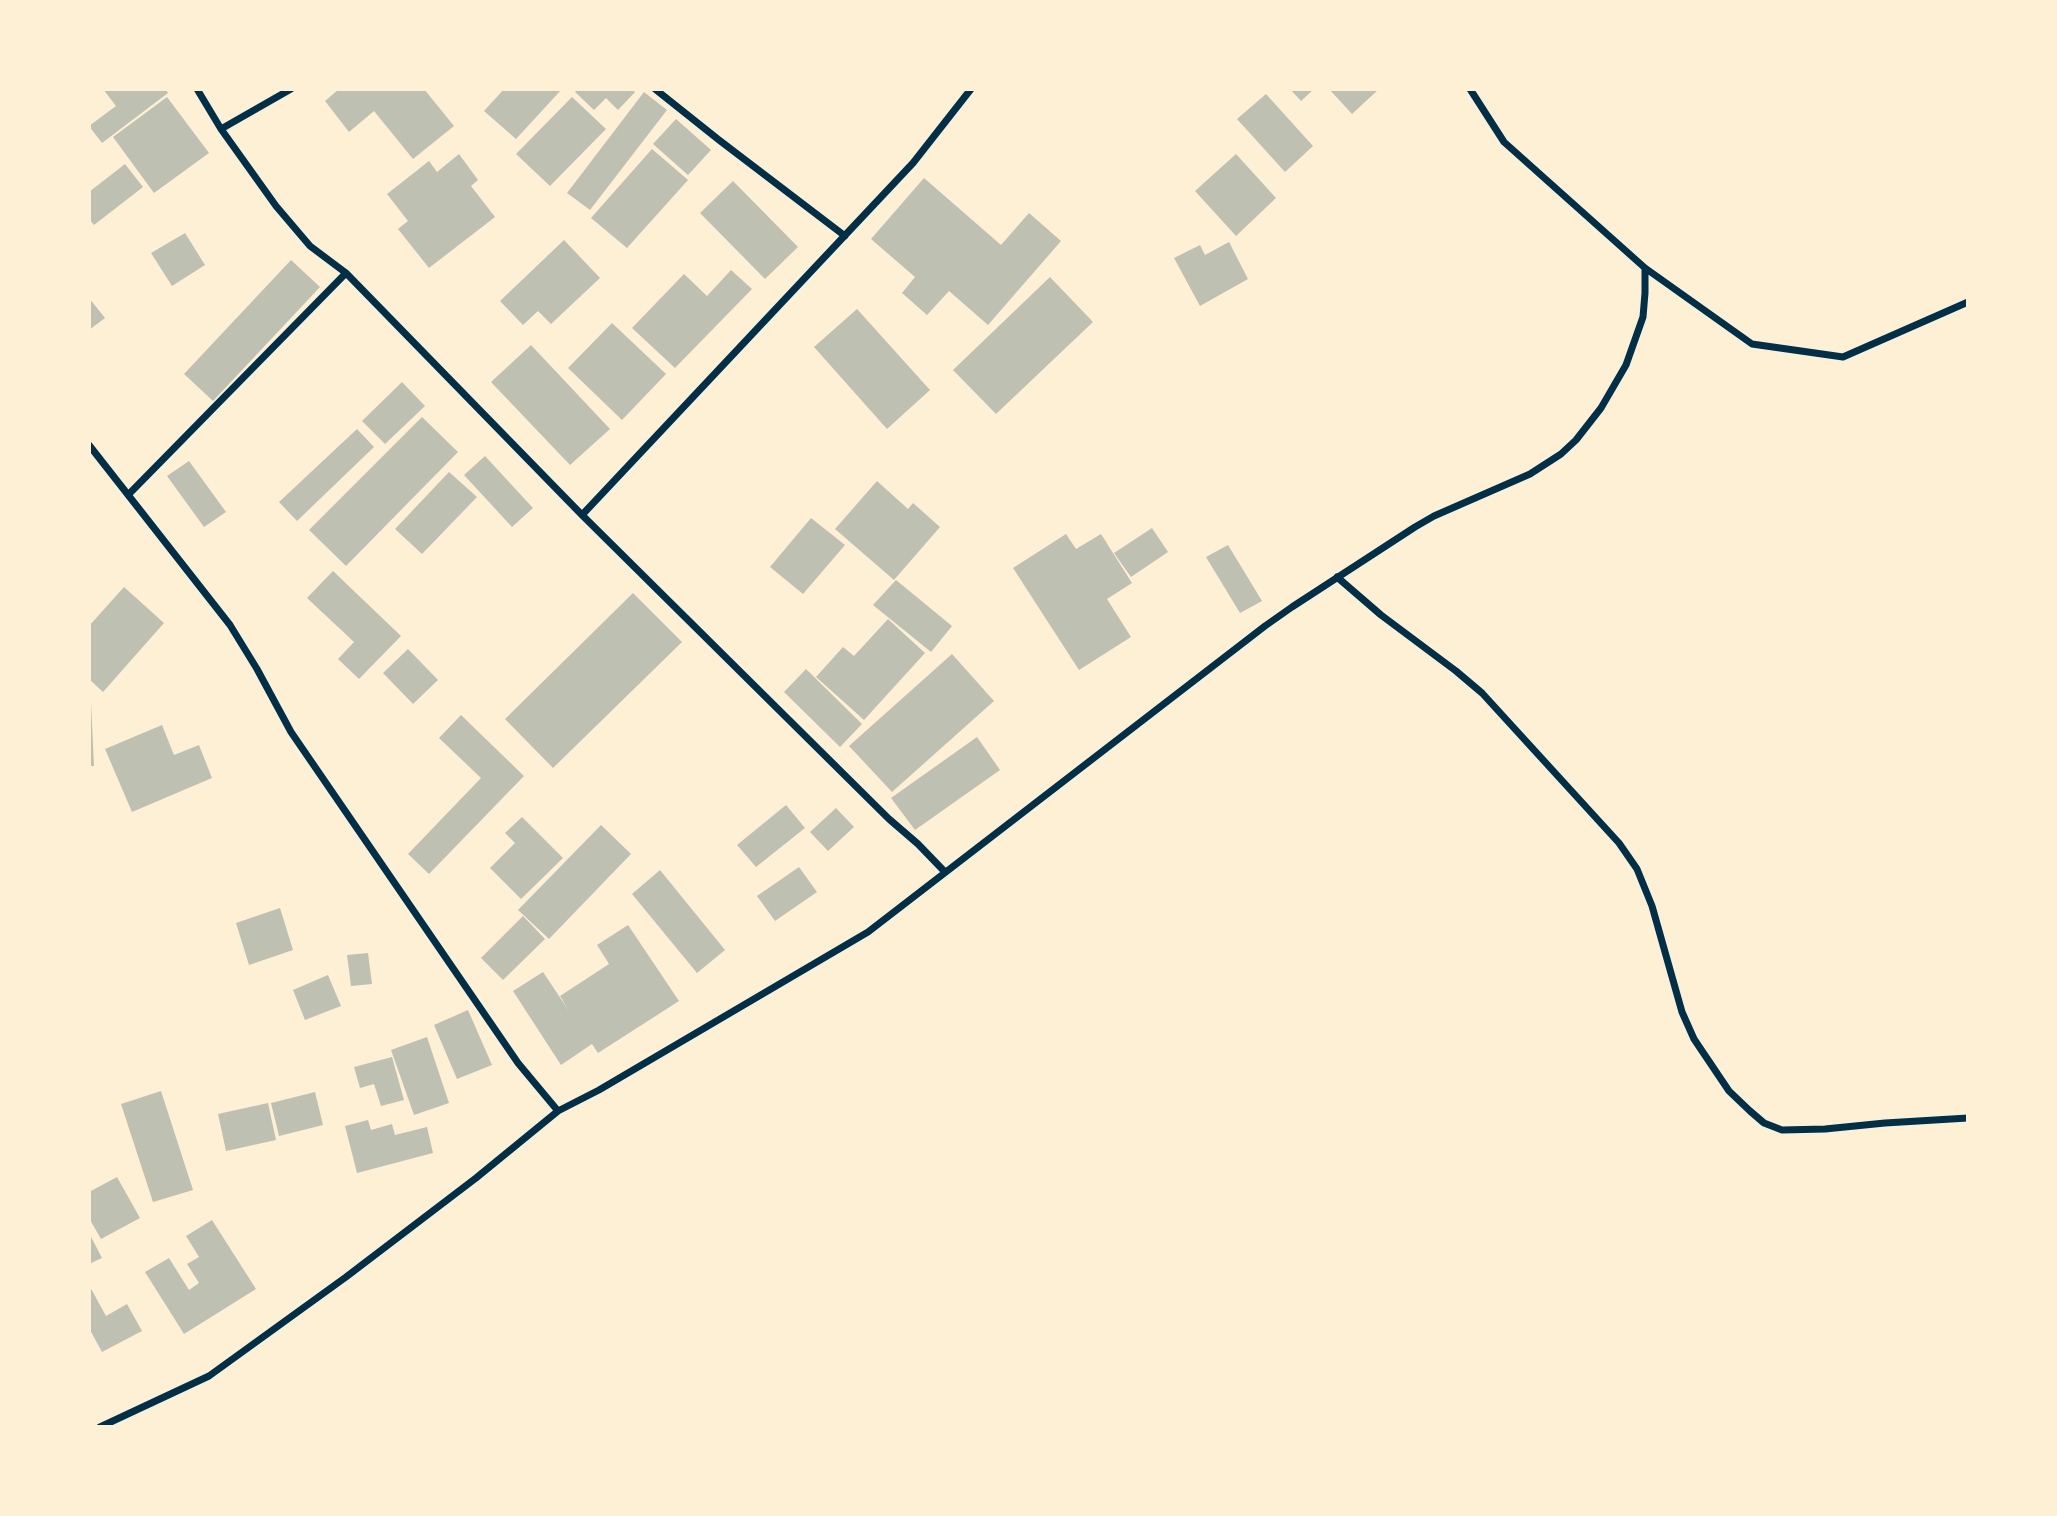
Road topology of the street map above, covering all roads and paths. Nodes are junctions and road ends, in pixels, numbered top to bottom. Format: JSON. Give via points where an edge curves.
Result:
{"nodes":[{"id":1,"x":197,"y":89,"type":"edge"},
{"id":2,"x":291,"y":89,"type":"edge"},
{"id":3,"x":655,"y":89,"type":"edge"},
{"id":4,"x":971,"y":89,"type":"edge"},
{"id":5,"x":1470,"y":89,"type":"edge"},
{"id":6,"x":222,"y":129,"type":"junction"},
{"id":7,"x":845,"y":236,"type":"junction"},
{"id":8,"x":1644,"y":268,"type":"junction"},
{"id":9,"x":346,"y":273,"type":"junction"},
{"id":10,"x":1968,"y":302,"type":"edge"},
{"id":11,"x":89,"y":445,"type":"edge"},
{"id":12,"x":129,"y":494,"type":"junction"},
{"id":13,"x":582,"y":515,"type":"junction"},
{"id":14,"x":1337,"y":577,"type":"junction"},
{"id":15,"x":945,"y":872,"type":"junction"},
{"id":16,"x":558,"y":1111,"type":"junction"},
{"id":17,"x":1968,"y":1118,"type":"edge"},
{"id":18,"x":100,"y":1427,"type":"edge"}],
"edges":[{"from":1,"to":6,"type":"street"},
{"from":2,"to":6,"type":"street"},
{"from":3,"to":7,"type":"street"},
{"from":4,"to":7,"type":"street","via":[[913,163]]},
{"from":5,"to":8,"type":"street","via":[[1504,142]]},
{"from":6,"to":9,"type":"street","via":[[310,246]]},
{"from":7,"to":13,"type":"street"},
{"from":8,"to":10,"type":"street","via":[[1752,344],[1843,357]]},
{"from":8,"to":14,"type":"street","via":[[1643,317],[1626,365],[1576,440],[1530,474],[1434,516]]},
{"from":9,"to":12,"type":"street"},
{"from":9,"to":13,"type":"street"},
{"from":11,"to":12,"type":"street"},
{"from":12,"to":16,"type":"street","via":[[230,625],[291,732],[518,1063]]},
{"from":13,"to":15,"type":"street"},
{"from":14,"to":15,"type":"street","via":[[1265,626]]},
{"from":14,"to":17,"type":"street","via":[[1482,693],[1619,843],[1637,869],[1652,906],[1694,1039],[1729,1091],[1750,1111],[1782,1130]]},
{"from":15,"to":16,"type":"street","via":[[869,932]]},
{"from":16,"to":18,"type":"street","via":[[477,1178],[209,1376]]}]}
